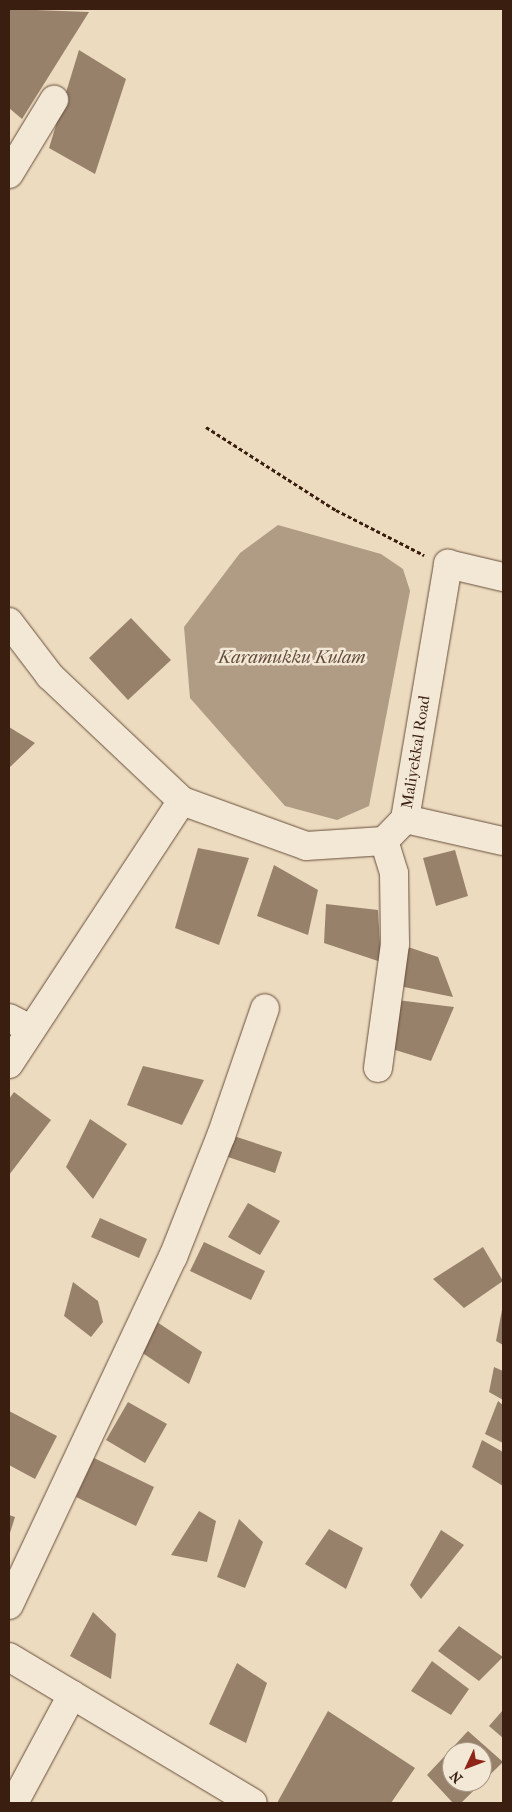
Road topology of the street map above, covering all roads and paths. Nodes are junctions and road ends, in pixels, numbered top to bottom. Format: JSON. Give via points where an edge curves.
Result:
{"nodes":[{"id":1,"x":54,"y":100,"type":"dead end"},
{"id":2,"x":9,"y":174,"type":"edge"},
{"id":3,"x":206,"y":426,"type":"dead end"},
{"id":4,"x":448,"y":564,"type":"junction"},
{"id":5,"x":503,"y":577,"type":"edge"},
{"id":6,"x":9,"y":622,"type":"edge"},
{"id":7,"x":182,"y":802,"type":"junction"},
{"id":8,"x":406,"y":819,"type":"junction"},
{"id":9,"x":384,"y":841,"type":"junction"},
{"id":10,"x":503,"y":841,"type":"edge"},
{"id":11,"x":264,"y":1008,"type":"dead end"},
{"id":12,"x":20,"y":1024,"type":"edge"},
{"id":13,"x":9,"y":1064,"type":"edge"},
{"id":14,"x":378,"y":1068,"type":"dead end"},
{"id":15,"x":9,"y":1605,"type":"edge"},
{"id":16,"x":9,"y":1657,"type":"edge"},
{"id":17,"x":72,"y":1695,"type":"junction"},
{"id":18,"x":14,"y":1803,"type":"edge"},
{"id":19,"x":253,"y":1803,"type":"edge"}],
"edges":[{"from":1,"to":2,"type":"street"},
{"from":3,"to":4,"type":"path","via":[[336,510],[401,547]]},
{"from":4,"to":5,"type":"street"},
{"from":4,"to":8,"type":"street","name":"Maliyekkal Road"},
{"from":6,"to":7,"type":"street","via":[[50,676]]},
{"from":7,"to":9,"type":"street","via":[[306,846]]},
{"from":7,"to":12,"type":"street"},
{"from":8,"to":9,"type":"street","name":"Maliyekkal Road"},
{"from":8,"to":10,"type":"street"},
{"from":9,"to":14,"type":"street","via":[[394,873],[395,944]]},
{"from":11,"to":15,"type":"street","via":[[221,1136],[173,1257]]},
{"from":12,"to":13,"type":"street"},
{"from":16,"to":17,"type":"street"},
{"from":17,"to":18,"type":"street"},
{"from":17,"to":19,"type":"street"}]}
